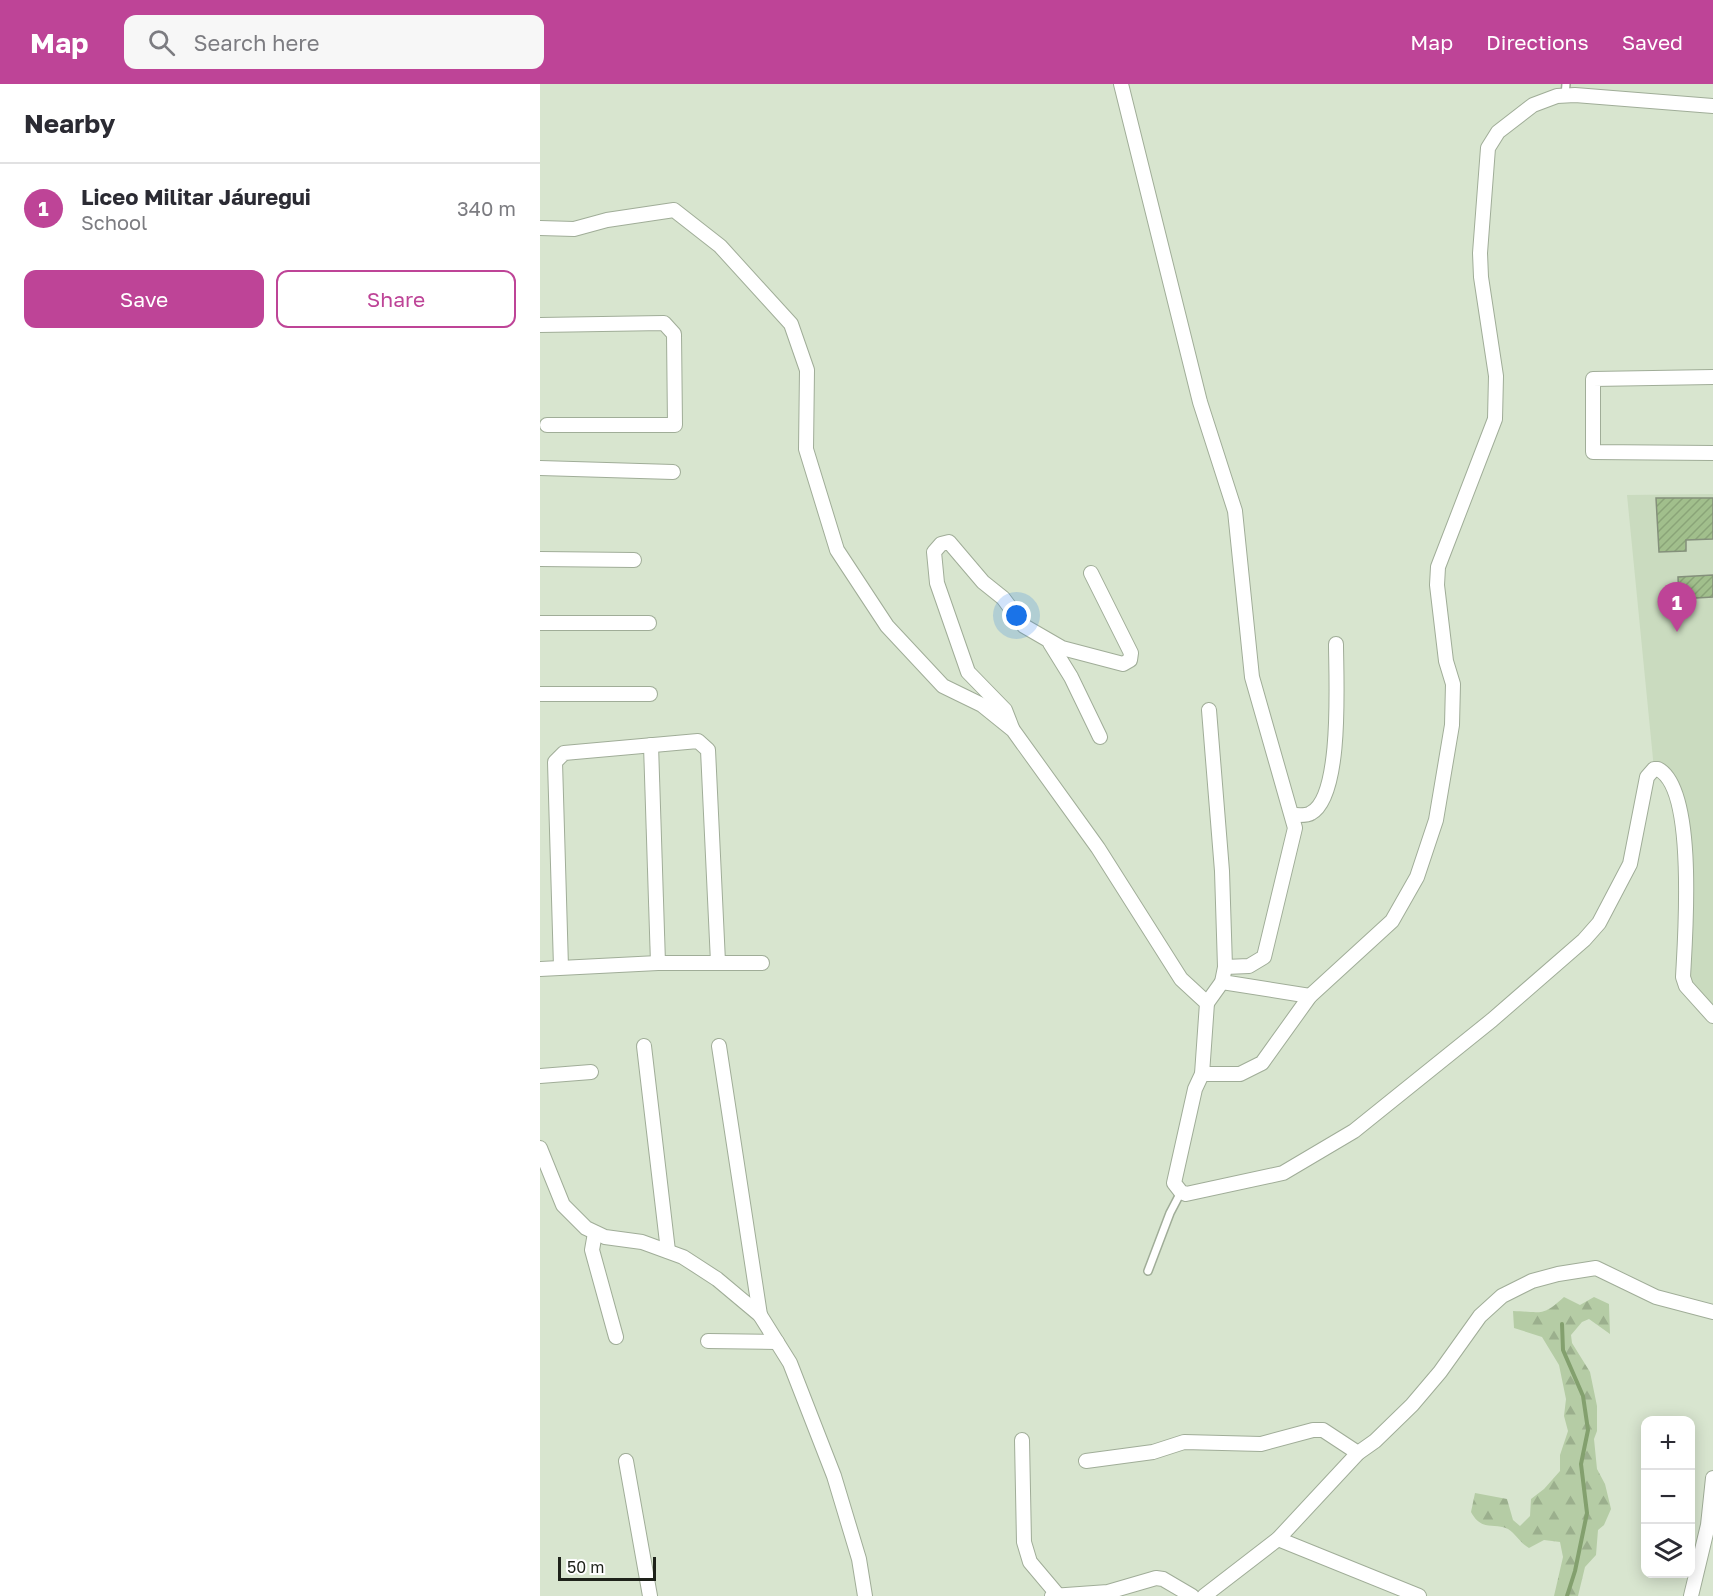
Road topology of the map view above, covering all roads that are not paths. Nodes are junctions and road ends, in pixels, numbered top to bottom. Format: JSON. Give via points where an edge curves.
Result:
{"nodes":[{"id":1,"x":1121,"y":84,"type":"edge"},
{"id":2,"x":1566,"y":90,"type":"edge"},
{"id":3,"x":1713,"y":106,"type":"edge"},
{"id":4,"x":540,"y":228,"type":"edge"},
{"id":5,"x":540,"y":325,"type":"edge"},
{"id":6,"x":1713,"y":377,"type":"edge"},
{"id":7,"x":547,"y":425,"type":"dead end"},
{"id":8,"x":1713,"y":453,"type":"edge"},
{"id":9,"x":540,"y":468,"type":"edge"},
{"id":10,"x":673,"y":472,"type":"dead end"},
{"id":11,"x":540,"y":559,"type":"edge"},
{"id":12,"x":634,"y":560,"type":"dead end"},
{"id":13,"x":1091,"y":573,"type":"dead end"},
{"id":14,"x":649,"y":622,"type":"dead end"},
{"id":15,"x":540,"y":623,"type":"edge"},
{"id":16,"x":1050,"y":643,"type":"junction"},
{"id":17,"x":1336,"y":644,"type":"dead end"},
{"id":18,"x":540,"y":694,"type":"edge"},
{"id":19,"x":650,"y":694,"type":"dead end"},
{"id":20,"x":1209,"y":710,"type":"dead end"},
{"id":21,"x":1013,"y":730,"type":"junction"},
{"id":22,"x":1100,"y":737,"type":"dead end"},
{"id":23,"x":651,"y":745,"type":"junction"},
{"id":24,"x":1293,"y":815,"type":"junction"},
{"id":25,"x":718,"y":962,"type":"junction"},
{"id":26,"x":658,"y":963,"type":"junction"},
{"id":27,"x":762,"y":963,"type":"dead end"},
{"id":28,"x":561,"y":967,"type":"junction"},
{"id":29,"x":1224,"y":967,"type":"junction"},
{"id":30,"x":540,"y":969,"type":"edge"},
{"id":31,"x":1222,"y":982,"type":"junction"},
{"id":32,"x":1310,"y":996,"type":"junction"},
{"id":33,"x":1207,"y":1003,"type":"junction"},
{"id":34,"x":1713,"y":1016,"type":"edge"},
{"id":35,"x":644,"y":1046,"type":"dead end"},
{"id":36,"x":719,"y":1046,"type":"dead end"},
{"id":37,"x":591,"y":1072,"type":"dead end"},
{"id":38,"x":1202,"y":1074,"type":"junction"},
{"id":39,"x":540,"y":1076,"type":"edge"},
{"id":40,"x":540,"y":1148,"type":"edge"},
{"id":41,"x":1180,"y":1192,"type":"junction"},
{"id":42,"x":595,"y":1233,"type":"junction"},
{"id":43,"x":668,"y":1251,"type":"junction"},
{"id":44,"x":1148,"y":1271,"type":"dead end"},
{"id":45,"x":1713,"y":1312,"type":"edge"},
{"id":46,"x":760,"y":1315,"type":"junction"},
{"id":47,"x":616,"y":1337,"type":"dead end"},
{"id":48,"x":708,"y":1341,"type":"dead end"},
{"id":49,"x":777,"y":1342,"type":"junction"},
{"id":50,"x":1022,"y":1440,"type":"dead end"},
{"id":51,"x":1358,"y":1454,"type":"junction"},
{"id":52,"x":626,"y":1461,"type":"dead end"},
{"id":53,"x":1086,"y":1461,"type":"dead end"},
{"id":54,"x":1713,"y":1478,"type":"edge"},
{"id":55,"x":1278,"y":1539,"type":"junction"},
{"id":56,"x":1054,"y":1595,"type":"edge"},
{"id":57,"x":1412,"y":1595,"type":"edge"},
{"id":58,"x":650,"y":1596,"type":"edge"},
{"id":59,"x":865,"y":1596,"type":"edge"},
{"id":60,"x":1192,"y":1596,"type":"edge"},
{"id":61,"x":1204,"y":1596,"type":"edge"},
{"id":62,"x":1692,"y":1596,"type":"edge"}],
"edges":[{"from":1,"to":24,"type":"street","via":[[1200,402],[1235,512],[1252,677]]},
{"from":2,"to":3,"type":"street"},
{"from":2,"to":32,"type":"street","via":[[1520,113],[1498,132],[1488,148],[1480,253],[1497,400],[1490,436],[1438,567],[1437,585],[1454,702],[1436,820],[1417,878],[1392,921]]},
{"from":4,"to":21,"type":"street","via":[[574,229],[674,210],[720,246],[791,324],[807,370],[806,449],[837,550],[887,626],[943,686],[982,705]]},
{"from":5,"to":7,"type":"street","via":[[664,323],[674,334],[675,426]]},
{"from":6,"to":8,"type":"street","via":[[1593,379],[1593,452]]},
{"from":9,"to":10,"type":"street"},
{"from":11,"to":12,"type":"street"},
{"from":13,"to":16,"type":"street","via":[[1131,653],[1130,660],[1123,664]]},
{"from":14,"to":15,"type":"street"},
{"from":16,"to":21,"type":"street","via":[[1024,627],[1003,598],[983,582],[949,542],[934,552],[937,583],[968,672],[1005,710]]},
{"from":16,"to":22,"type":"street"},
{"from":17,"to":24,"type":"street","via":[[1337,739],[1330,776],[1318,807],[1310,814]]},
{"from":18,"to":19,"type":"street"},
{"from":20,"to":29,"type":"street","via":[[1222,871]]},
{"from":21,"to":33,"type":"street","via":[[1098,848],[1181,979]]},
{"from":23,"to":25,"type":"street","via":[[698,741],[708,750]]},
{"from":23,"to":26,"type":"street"},
{"from":23,"to":28,"type":"street","via":[[564,753],[555,762]]},
{"from":24,"to":29,"type":"street","via":[[1295,828],[1264,957],[1249,966]]},
{"from":25,"to":26,"type":"street"},
{"from":25,"to":27,"type":"street"},
{"from":26,"to":28,"type":"street"},
{"from":28,"to":30,"type":"street"},
{"from":29,"to":31,"type":"street"},
{"from":31,"to":32,"type":"street"},
{"from":31,"to":33,"type":"street"},
{"from":32,"to":38,"type":"street","via":[[1255,1068],[1240,1074]]},
{"from":33,"to":38,"type":"street"},
{"from":34,"to":41,"type":"street","via":[[1686,986],[1683,977],[1688,883],[1681,816],[1667,776],[1654,769],[1647,777],[1630,864],[1599,923],[1584,940],[1354,1131],[1283,1173],[1197,1192]]},
{"from":35,"to":43,"type":"street"},
{"from":36,"to":46,"type":"street"},
{"from":37,"to":39,"type":"street"},
{"from":38,"to":41,"type":"street","via":[[1195,1089],[1175,1178]]},
{"from":40,"to":42,"type":"street","via":[[563,1205]]},
{"from":41,"to":44,"type":"lane"},
{"from":42,"to":43,"type":"street"},
{"from":42,"to":47,"type":"street","via":[[592,1250]]},
{"from":43,"to":46,"type":"street","via":[[700,1267]]},
{"from":45,"to":51,"type":"street","via":[[1656,1297],[1596,1268],[1532,1281],[1502,1296],[1480,1316],[1412,1405]]},
{"from":46,"to":49,"type":"street"},
{"from":48,"to":49,"type":"street"},
{"from":49,"to":59,"type":"street","via":[[790,1363],[834,1476],[859,1559]]},
{"from":50,"to":56,"type":"street","via":[[1024,1542],[1030,1562]]},
{"from":51,"to":53,"type":"street","via":[[1323,1430],[1313,1430],[1261,1444],[1184,1442],[1153,1452]]},
{"from":51,"to":55,"type":"street"},
{"from":52,"to":58,"type":"street"},
{"from":54,"to":62,"type":"street","via":[[1708,1525]]},
{"from":55,"to":57,"type":"street"},
{"from":55,"to":61,"type":"street"},
{"from":56,"to":60,"type":"street","via":[[1108,1592],[1156,1578]]}]}
